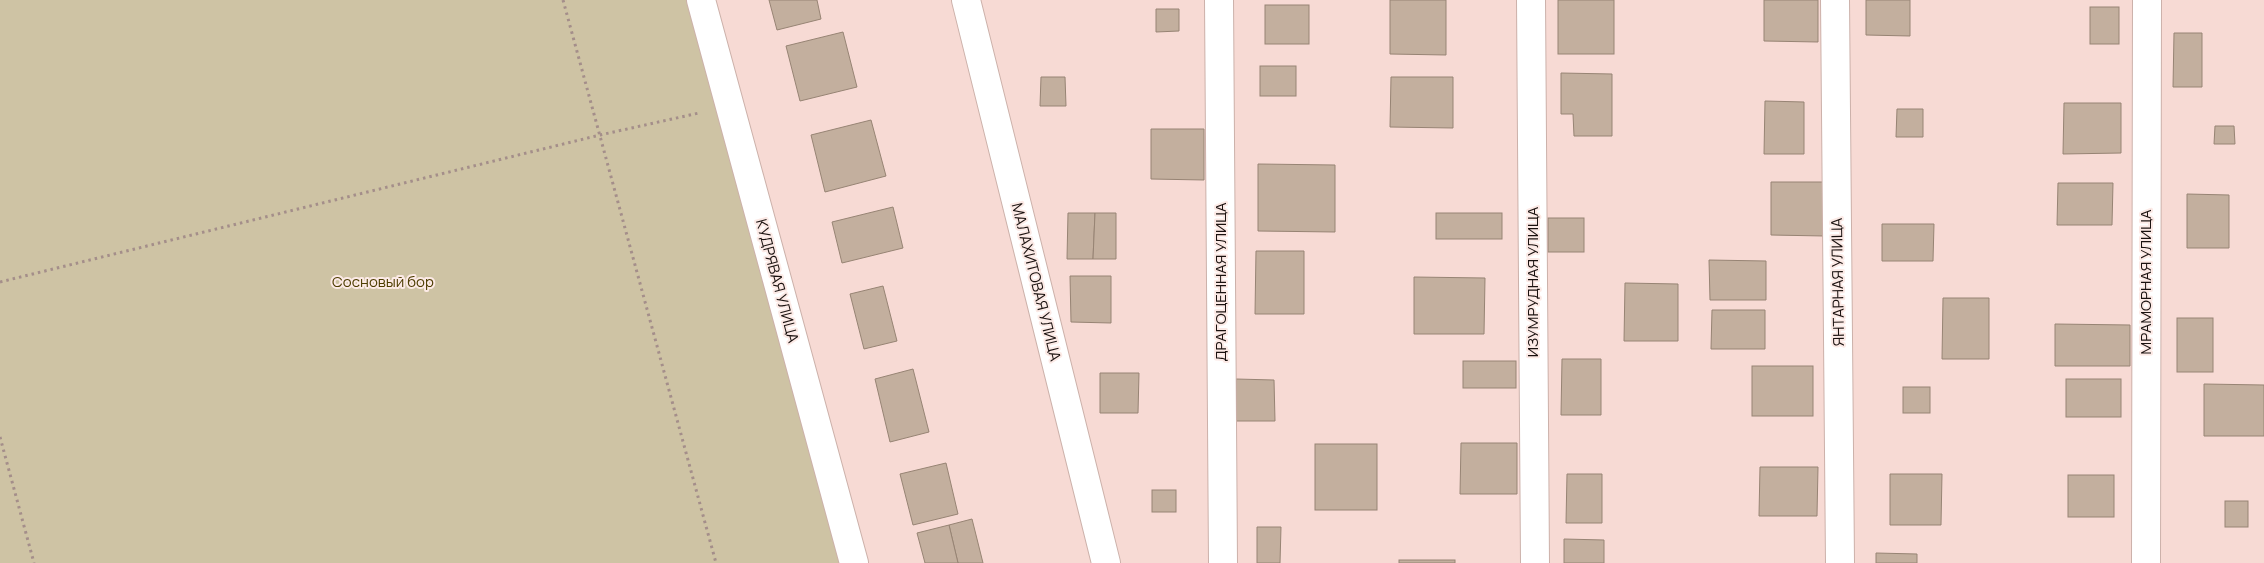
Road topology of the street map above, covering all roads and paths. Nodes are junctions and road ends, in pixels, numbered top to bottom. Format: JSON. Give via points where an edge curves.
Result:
{"nodes":[{"id":1,"x":563,"y":0,"type":"edge"},
{"id":2,"x":701,"y":0,"type":"edge"},
{"id":3,"x":966,"y":0,"type":"edge"},
{"id":4,"x":1220,"y":0,"type":"edge"},
{"id":5,"x":1530,"y":0,"type":"edge"},
{"id":6,"x":1835,"y":0,"type":"edge"},
{"id":7,"x":2147,"y":0,"type":"edge"},
{"id":8,"x":730,"y":107,"type":"junction"},
{"id":9,"x":600,"y":135,"type":"junction"},
{"id":10,"x":0,"y":282,"type":"edge"},
{"id":11,"x":0,"y":437,"type":"edge"},
{"id":12,"x":34,"y":563,"type":"edge"},
{"id":13,"x":716,"y":563,"type":"edge"},
{"id":14,"x":854,"y":563,"type":"edge"},
{"id":15,"x":1106,"y":563,"type":"edge"},
{"id":16,"x":1223,"y":563,"type":"edge"},
{"id":17,"x":1535,"y":563,"type":"edge"},
{"id":18,"x":1840,"y":563,"type":"edge"},
{"id":19,"x":2146,"y":563,"type":"edge"}],
"edges":[{"from":1,"to":9,"type":"path"},
{"from":2,"to":8,"type":"street","name":"КУДРЯВАЯ УЛИЦА"},
{"from":3,"to":15,"type":"street","name":"МАЛАХИТОВАЯ УЛИЦА"},
{"from":4,"to":16,"type":"street","name":"ДРАГОЦЕННАЯ УЛИЦА"},
{"from":5,"to":17,"type":"street","name":"ИЗУМРУДНАЯ УЛИЦА"},
{"from":6,"to":18,"type":"street","name":"ЯНТАРНАЯ УЛИЦА"},
{"from":7,"to":19,"type":"street","name":"МРАМОРНАЯ УЛИЦА"},
{"from":8,"to":9,"type":"path"},
{"from":8,"to":14,"type":"street","name":"КУДРЯВАЯ УЛИЦА"},
{"from":9,"to":10,"type":"path"},
{"from":9,"to":13,"type":"path"},
{"from":11,"to":12,"type":"path"}]}
